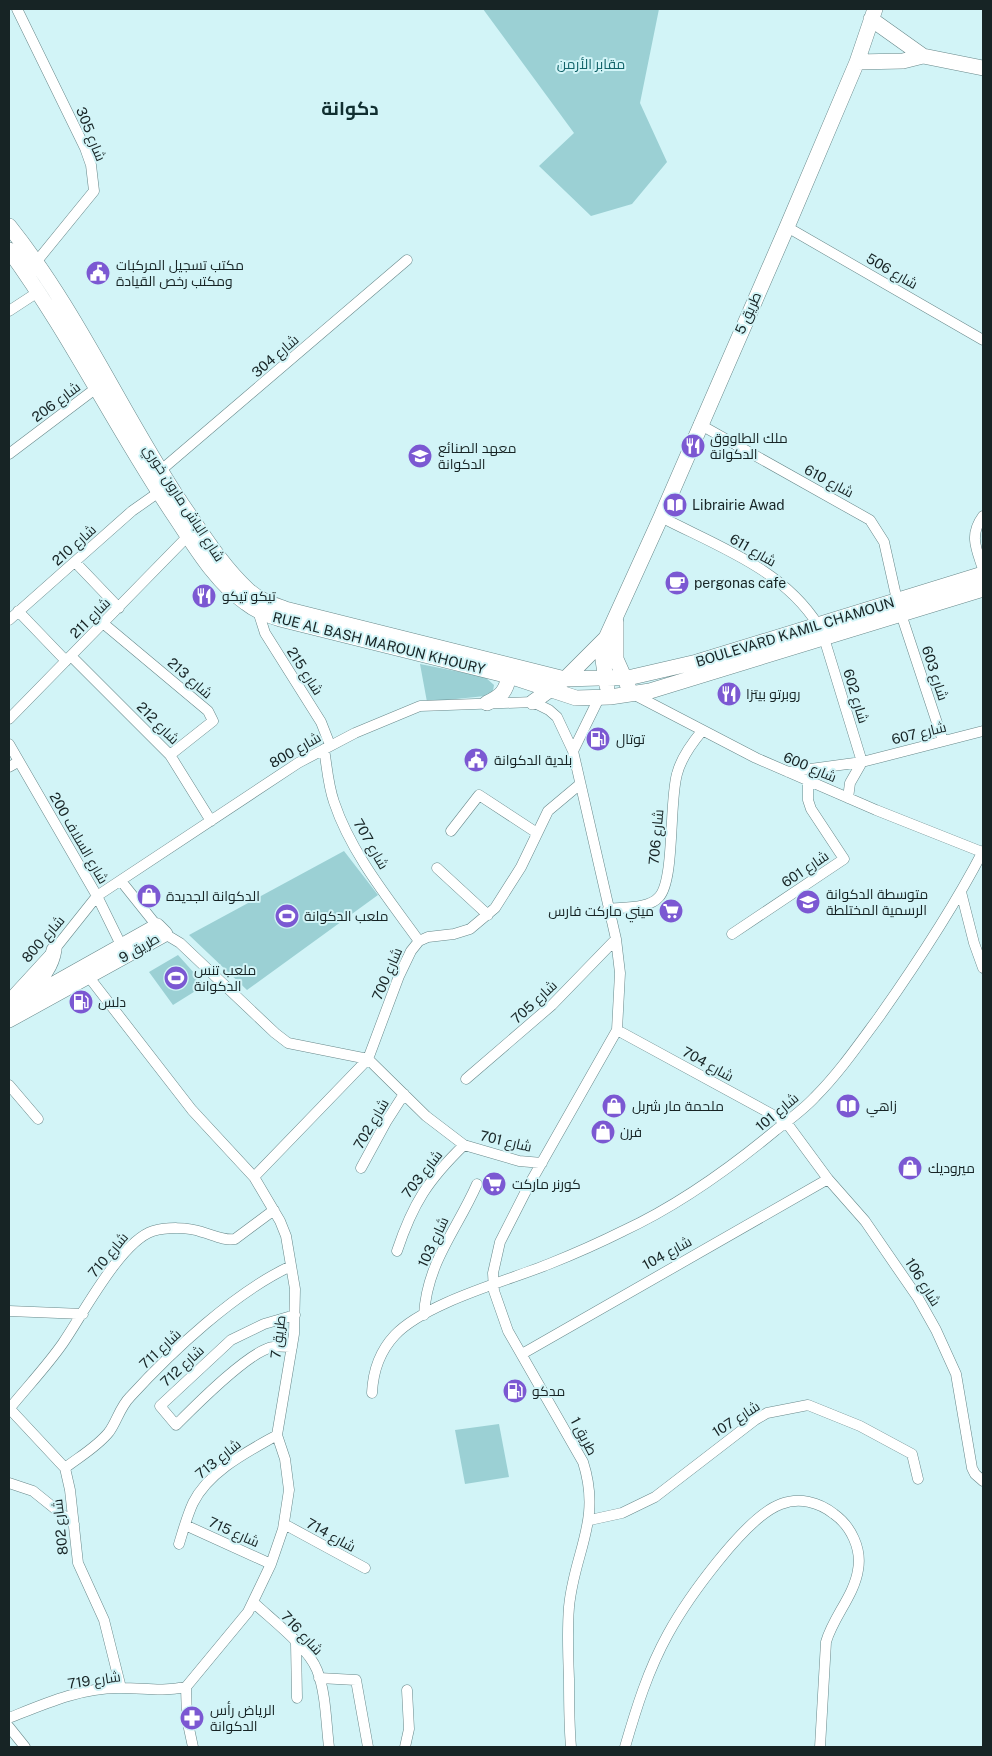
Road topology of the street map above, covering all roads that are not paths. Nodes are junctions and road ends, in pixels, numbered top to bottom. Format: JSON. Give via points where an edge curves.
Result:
{"nodes":[{"id":1,"x":18,"y":9,"type":"edge"},
{"id":2,"x":873,"y":14,"type":"edge"},
{"id":3,"x":923,"y":56,"type":"junction"},
{"id":4,"x":856,"y":62,"type":"junction"},
{"id":5,"x":983,"y":68,"type":"edge"},
{"id":6,"x":9,"y":226,"type":"edge"},
{"id":7,"x":787,"y":227,"type":"junction"},
{"id":8,"x":9,"y":250,"type":"edge"},
{"id":9,"x":406,"y":260,"type":"dead end"},
{"id":10,"x":37,"y":261,"type":"junction"},
{"id":11,"x":38,"y":292,"type":"junction"},
{"id":12,"x":9,"y":312,"type":"edge"},
{"id":13,"x":983,"y":340,"type":"edge"},
{"id":14,"x":95,"y":389,"type":"junction"},
{"id":15,"x":700,"y":424,"type":"junction"},
{"id":16,"x":9,"y":454,"type":"edge"},
{"id":17,"x":160,"y":471,"type":"junction"},
{"id":18,"x":159,"y":492,"type":"junction"},
{"id":19,"x":983,"y":516,"type":"edge"},
{"id":20,"x":661,"y":517,"type":"junction"},
{"id":21,"x":188,"y":536,"type":"junction"},
{"id":22,"x":75,"y":562,"type":"junction"},
{"id":23,"x":983,"y":569,"type":"edge"},
{"id":24,"x":983,"y":574,"type":"edge"},
{"id":25,"x":982,"y":593,"type":"edge"},
{"id":26,"x":899,"y":607,"type":"junction"},
{"id":27,"x":119,"y":608,"type":"junction"},
{"id":28,"x":258,"y":611,"type":"junction"},
{"id":29,"x":18,"y":612,"type":"junction"},
{"id":30,"x":616,"y":616,"type":"junction"},
{"id":31,"x":9,"y":620,"type":"edge"},
{"id":32,"x":104,"y":624,"type":"junction"},
{"id":33,"x":821,"y":632,"type":"junction"},
{"id":34,"x":606,"y":638,"type":"junction"},
{"id":35,"x":68,"y":659,"type":"junction"},
{"id":36,"x":509,"y":676,"type":"junction"},
{"id":37,"x":605,"y":678,"type":"junction"},
{"id":38,"x":623,"y":678,"type":"junction"},
{"id":39,"x":564,"y":679,"type":"junction"},
{"id":40,"x":549,"y":690,"type":"junction"},
{"id":41,"x":633,"y":694,"type":"junction"},
{"id":42,"x":605,"y":698,"type":"junction"},
{"id":43,"x":533,"y":702,"type":"junction"},
{"id":44,"x":487,"y":703,"type":"junction"},
{"id":45,"x":9,"y":719,"type":"edge"},
{"id":46,"x":983,"y":731,"type":"edge"},
{"id":47,"x":702,"y":732,"type":"junction"},
{"id":48,"x":943,"y":741,"type":"junction"},
{"id":49,"x":9,"y":744,"type":"edge"},
{"id":50,"x":327,"y":747,"type":"junction"},
{"id":51,"x":572,"y":751,"type":"junction"},
{"id":52,"x":170,"y":755,"type":"junction"},
{"id":53,"x":18,"y":762,"type":"junction"},
{"id":54,"x":862,"y":762,"type":"junction"},
{"id":55,"x":9,"y":767,"type":"edge"},
{"id":56,"x":787,"y":772,"type":"junction"},
{"id":57,"x":808,"y":781,"type":"junction"},
{"id":58,"x":579,"y":785,"type":"junction"},
{"id":59,"x":848,"y":798,"type":"junction"},
{"id":60,"x":211,"y":821,"type":"junction"},
{"id":61,"x":451,"y":831,"type":"dead end"},
{"id":62,"x":537,"y":833,"type":"junction"},
{"id":63,"x":983,"y":852,"type":"edge"},
{"id":64,"x":437,"y":868,"type":"dead end"},
{"id":65,"x":121,"y":881,"type":"junction"},
{"id":66,"x":961,"y":892,"type":"junction"},
{"id":67,"x":97,"y":896,"type":"junction"},
{"id":68,"x":608,"y":909,"type":"junction"},
{"id":69,"x":488,"y":915,"type":"junction"},
{"id":70,"x":161,"y":930,"type":"junction"},
{"id":71,"x":732,"y":934,"type":"dead end"},
{"id":72,"x":616,"y":939,"type":"junction"},
{"id":73,"x":418,"y":941,"type":"junction"},
{"id":74,"x":54,"y":950,"type":"joint"},
{"id":75,"x":124,"y":951,"type":"junction"},
{"id":76,"x":983,"y":968,"type":"edge"},
{"id":77,"x":86,"y":973,"type":"junction"},
{"id":78,"x":11,"y":1004,"type":"edge"},
{"id":79,"x":9,"y":1020,"type":"edge"},
{"id":80,"x":617,"y":1030,"type":"junction"},
{"id":81,"x":368,"y":1059,"type":"junction"},
{"id":82,"x":466,"y":1079,"type":"dead end"},
{"id":83,"x":9,"y":1085,"type":"edge"},
{"id":84,"x":404,"y":1094,"type":"junction"},
{"id":85,"x":38,"y":1119,"type":"dead end"},
{"id":86,"x":786,"y":1122,"type":"junction"},
{"id":87,"x":464,"y":1145,"type":"junction"},
{"id":88,"x":542,"y":1163,"type":"junction"},
{"id":89,"x":361,"y":1168,"type":"dead end"},
{"id":90,"x":254,"y":1177,"type":"junction"},
{"id":91,"x":828,"y":1179,"type":"junction"},
{"id":92,"x":477,"y":1184,"type":"dead end"},
{"id":93,"x":274,"y":1210,"type":"junction"},
{"id":94,"x":397,"y":1251,"type":"dead end"},
{"id":95,"x":291,"y":1266,"type":"junction"},
{"id":96,"x":493,"y":1283,"type":"junction"},
{"id":97,"x":9,"y":1311,"type":"edge"},
{"id":98,"x":83,"y":1314,"type":"junction"},
{"id":99,"x":296,"y":1315,"type":"junction"},
{"id":100,"x":424,"y":1315,"type":"junction"},
{"id":101,"x":292,"y":1348,"type":"junction"},
{"id":102,"x":522,"y":1354,"type":"junction"},
{"id":103,"x":372,"y":1394,"type":"dead end"},
{"id":104,"x":9,"y":1408,"type":"edge"},
{"id":105,"x":278,"y":1435,"type":"junction"},
{"id":106,"x":64,"y":1468,"type":"junction"},
{"id":107,"x":918,"y":1479,"type":"dead end"},
{"id":108,"x":983,"y":1481,"type":"edge"},
{"id":109,"x":9,"y":1482,"type":"edge"},
{"id":110,"x":590,"y":1520,"type":"junction"},
{"id":111,"x":74,"y":1524,"type":"junction"},
{"id":112,"x":284,"y":1524,"type":"junction"},
{"id":113,"x":185,"y":1525,"type":"junction"},
{"id":114,"x":179,"y":1544,"type":"dead end"},
{"id":115,"x":271,"y":1564,"type":"junction"},
{"id":116,"x":365,"y":1568,"type":"dead end"},
{"id":117,"x":253,"y":1602,"type":"junction"},
{"id":118,"x":296,"y":1643,"type":"junction"},
{"id":119,"x":319,"y":1678,"type":"junction"},
{"id":120,"x":186,"y":1687,"type":"junction"},
{"id":121,"x":121,"y":1688,"type":"junction"},
{"id":122,"x":407,"y":1690,"type":"dead end"},
{"id":123,"x":297,"y":1698,"type":"dead end"},
{"id":124,"x":9,"y":1718,"type":"edge"},
{"id":125,"x":9,"y":1727,"type":"edge"},
{"id":126,"x":25,"y":1747,"type":"edge"},
{"id":127,"x":193,"y":1747,"type":"edge"},
{"id":128,"x":329,"y":1747,"type":"edge"},
{"id":129,"x":368,"y":1747,"type":"edge"},
{"id":130,"x":405,"y":1747,"type":"edge"},
{"id":131,"x":571,"y":1747,"type":"edge"},
{"id":132,"x":624,"y":1747,"type":"edge"},
{"id":133,"x":820,"y":1747,"type":"edge"}],
"edges":[{"from":1,"to":10,"type":"street","name":"شارع 305","via":[[85,148],[94,191]]},
{"from":2,"to":3,"type":"main road"},
{"from":2,"to":4,"type":"main road","name":"طريق 5"},
{"from":3,"to":4,"type":"main road"},
{"from":3,"to":5,"type":"main road"},
{"from":4,"to":7,"type":"main road","name":"طريق 5"},
{"from":6,"to":10,"type":"main road","name":"شارع الباش مارون خوري"},
{"from":7,"to":13,"type":"street","name":"شارع 506"},
{"from":7,"to":15,"type":"main road","name":"طريق 5"},
{"from":8,"to":11,"type":"main road","name":"RUE AL BASH MAROUN KHOURY"},
{"from":9,"to":17,"type":"street","name":"شارع 304"},
{"from":10,"to":17,"type":"main road","name":"شارع الباش مارون خوري"},
{"from":11,"to":12,"type":"street"},
{"from":11,"to":14,"type":"main road","name":"RUE AL BASH MAROUN KHOURY"},
{"from":14,"to":16,"type":"street","name":"شارع 206"},
{"from":14,"to":18,"type":"main road","name":"RUE AL BASH MAROUN KHOURY"},
{"from":15,"to":20,"type":"main road","name":"طريق 5"},
{"from":15,"to":26,"type":"street","name":"شارع 610","via":[[870,520],[884,542]]},
{"from":17,"to":39,"type":"main road","name":"شارع الباش مارون خوري","via":[[216,555],[250,592],[266,602]]},
{"from":18,"to":21,"type":"main road","name":"RUE AL BASH MAROUN KHOURY"},
{"from":18,"to":22,"type":"street","name":"شارع 210"},
{"from":19,"to":23,"type":"street","via":[[973,536]]},
{"from":20,"to":30,"type":"main road","name":"طريق 5"},
{"from":20,"to":33,"type":"street","name":"شارع 611","via":[[760,567],[795,596]]},
{"from":21,"to":27,"type":"street","name":"شارع 211"},
{"from":21,"to":28,"type":"main road","name":"RUE AL BASH MAROUN KHOURY","via":[[230,590]]},
{"from":22,"to":27,"type":"street"},
{"from":22,"to":29,"type":"street","name":"شارع 210"},
{"from":24,"to":26,"type":"main road","name":"BOULEVARD KAMIL CHAMOUN"},
{"from":25,"to":26,"type":"main road","name":"BOULEVARD KAMIL CHAMOUN"},
{"from":26,"to":33,"type":"main road","name":"BOULEVARD KAMIL CHAMOUN"},
{"from":26,"to":48,"type":"street","name":"شارع 603"},
{"from":27,"to":32,"type":"street","name":"شارع 211"},
{"from":28,"to":36,"type":"main road","name":"RUE AL BASH MAROUN KHOURY","via":[[378,645]]},
{"from":28,"to":50,"type":"street","name":"شارع 215","via":[[265,633],[322,722]]},
{"from":29,"to":31,"type":"street","name":"شارع 210"},
{"from":29,"to":35,"type":"street","name":"شارع 212"},
{"from":30,"to":34,"type":"main road","name":"طريق 5"},
{"from":30,"to":38,"type":"main road","via":[[616,659]]},
{"from":32,"to":35,"type":"street","name":"شارع 211"},
{"from":32,"to":52,"type":"street","name":"شارع 213","via":[[208,711],[213,721]]},
{"from":33,"to":38,"type":"main road","name":"BOULEVARD KAMIL CHAMOUN","via":[[659,673]]},
{"from":33,"to":41,"type":"main road","name":"BOULEVARD KAMIL CHAMOUN"},
{"from":33,"to":54,"type":"street","name":"شارع 602"},
{"from":34,"to":37,"type":"main road"},
{"from":34,"to":39,"type":"main road"},
{"from":35,"to":45,"type":"street","name":"شارع 211"},
{"from":35,"to":52,"type":"street","name":"شارع 212"},
{"from":36,"to":40,"type":"main road","name":"RUE AL BASH MAROUN KHOURY"},
{"from":36,"to":44,"type":"main road","via":[[502,695]]},
{"from":37,"to":38,"type":"main road","name":"BOULEVARD KAMIL CHAMOUN"},
{"from":37,"to":39,"type":"main road","name":"شارع الباش مارون خوري"},
{"from":37,"to":42,"type":"main road"},
{"from":38,"to":41,"type":"main road"},
{"from":39,"to":40,"type":"main road"},
{"from":40,"to":42,"type":"main road","name":"RUE AL BASH MAROUN KHOURY","via":[[576,698]]},
{"from":40,"to":43,"type":"main road"},
{"from":41,"to":42,"type":"main road","name":"BOULEVARD KAMIL CHAMOUN"},
{"from":41,"to":47,"type":"street","name":"شارع 600"},
{"from":42,"to":51,"type":"street"},
{"from":43,"to":44,"type":"street","name":"800 شارع"},
{"from":43,"to":51,"type":"street","name":"شارع 701","via":[[557,717]]},
{"from":44,"to":50,"type":"street","name":"800 شارع","via":[[420,706]]},
{"from":46,"to":48,"type":"street","name":"شارع 607"},
{"from":47,"to":56,"type":"street","name":"شارع 600"},
{"from":47,"to":68,"type":"street","name":"شارع 706","via":[[676,774],[667,868],[660,897],[646,904]]},
{"from":48,"to":54,"type":"street","name":"شارع 607"},
{"from":49,"to":53,"type":"street","name":"200 شارع السلاف"},
{"from":50,"to":60,"type":"street","name":"800 شارع","via":[[278,775]]},
{"from":50,"to":73,"type":"street","name":"شارع 707","via":[[331,793],[346,830],[383,892]]},
{"from":51,"to":58,"type":"street","name":"شارع 701"},
{"from":52,"to":60,"type":"street","name":"شارع 212"},
{"from":53,"to":55,"type":"street"},
{"from":53,"to":67,"type":"street","name":"200 شارع السلاف"},
{"from":54,"to":56,"type":"street","name":"شارع 607"},
{"from":54,"to":59,"type":"street","via":[[850,783]]},
{"from":56,"to":57,"type":"street","name":"شارع 600"},
{"from":57,"to":59,"type":"street","name":"شارع 600"},
{"from":57,"to":71,"type":"street","name":"شارع 601","via":[[811,809],[844,859]]},
{"from":58,"to":62,"type":"street","name":"شارع 700","via":[[548,812]]},
{"from":58,"to":68,"type":"street","name":"شارع 701"},
{"from":59,"to":63,"type":"street","name":"شارع 600"},
{"from":60,"to":65,"type":"street","name":"800 شارع"},
{"from":61,"to":62,"type":"street","via":[[479,795]]},
{"from":62,"to":69,"type":"street","name":"شارع 700","via":[[506,894]]},
{"from":63,"to":66,"type":"street","name":"شارع 101"},
{"from":64,"to":69,"type":"street"},
{"from":65,"to":67,"type":"street","name":"800 شارع"},
{"from":65,"to":70,"type":"street"},
{"from":66,"to":76,"type":"street"},
{"from":66,"to":86,"type":"street","name":"شارع 101","via":[[900,988],[834,1077]]},
{"from":67,"to":74,"type":"street","name":"شارع 800"},
{"from":67,"to":75,"type":"street","name":"200 شارع السلاف"},
{"from":68,"to":72,"type":"street","name":"شارع 701"},
{"from":69,"to":73,"type":"street","name":"شارع 700","via":[[470,929]]},
{"from":70,"to":75,"type":"main road","name":"9 طريق"},
{"from":70,"to":81,"type":"street","via":[[180,943],[288,1043]]},
{"from":72,"to":80,"type":"street","name":"شارع 701","via":[[620,973]]},
{"from":72,"to":82,"type":"street","name":"شارع 705","via":[[546,1011]]},
{"from":73,"to":81,"type":"street","name":"شارع 700","via":[[399,976]]},
{"from":74,"to":78,"type":"main road","via":[[47,971]]},
{"from":75,"to":77,"type":"main road","name":"9 طريق"},
{"from":77,"to":78,"type":"main road","name":"9 طريق"},
{"from":77,"to":79,"type":"main road","name":"9 طريق"},
{"from":77,"to":90,"type":"street","name":"7 طريق","via":[[192,1110]]},
{"from":80,"to":86,"type":"street","name":"شارع 704"},
{"from":80,"to":88,"type":"street","name":"شارع 701"},
{"from":81,"to":84,"type":"street","name":"شارع 701"},
{"from":81,"to":90,"type":"street","name":"شارع 700"},
{"from":83,"to":85,"type":"street"},
{"from":84,"to":87,"type":"street","name":"شارع 701","via":[[436,1125]]},
{"from":84,"to":89,"type":"street","name":"شارع 702"},
{"from":86,"to":91,"type":"street","name":"شارع 106"},
{"from":86,"to":96,"type":"street","name":"شارع 101","via":[[725,1171],[649,1217],[549,1264]]},
{"from":87,"to":88,"type":"street","name":"شارع 701","via":[[519,1161]]},
{"from":87,"to":94,"type":"street","name":"شارع 703","via":[[423,1190]]},
{"from":88,"to":96,"type":"street","name":"طريق 1","via":[[500,1242]]},
{"from":90,"to":93,"type":"street","name":"7 طريق"},
{"from":91,"to":102,"type":"street","name":"شارع 104"},
{"from":91,"to":108,"type":"street","name":"شارع 106","via":[[865,1221],[936,1330],[956,1374],[972,1468]]},
{"from":92,"to":100,"type":"street","name":"شارع 103","via":[[444,1244],[425,1296]]},
{"from":93,"to":95,"type":"street","name":"7 طريق","via":[[286,1236]]},
{"from":93,"to":98,"type":"street","name":"شارع 710","via":[[235,1239],[186,1229],[161,1229],[145,1234],[116,1264]]},
{"from":95,"to":99,"type":"street","name":"7 طريق"},
{"from":95,"to":106,"type":"street","name":"شارع 711","via":[[241,1295],[185,1343],[124,1403],[104,1437]]},
{"from":96,"to":100,"type":"street","name":"شارع 101"},
{"from":96,"to":102,"type":"street","name":"طريق 1","via":[[501,1318]]},
{"from":97,"to":98,"type":"street"},
{"from":98,"to":104,"type":"street","name":"شارع 710"},
{"from":99,"to":101,"type":"street","name":"7 طريق"},
{"from":99,"to":101,"type":"street","name":"شارع 712","via":[[264,1324],[231,1340],[160,1406],[176,1424],[256,1354],[272,1347]]},
{"from":100,"to":103,"type":"street","name":"شارع 101","via":[[395,1335],[386,1348],[377,1362]]},
{"from":101,"to":105,"type":"street","name":"7 طريق"},
{"from":102,"to":110,"type":"street","name":"طريق 1","via":[[583,1462],[591,1496]]},
{"from":104,"to":106,"type":"street","name":"شارع 802"},
{"from":105,"to":112,"type":"street","name":"7 طريق","via":[[290,1490]]},
{"from":105,"to":113,"type":"street","name":"شارع 713","via":[[230,1464],[207,1484],[192,1504]]},
{"from":106,"to":111,"type":"street","name":"شارع 802"},
{"from":107,"to":110,"type":"street","name":"شارع 107","via":[[912,1454],[860,1426],[808,1405],[767,1414],[755,1420],[655,1497],[622,1513]]},
{"from":109,"to":111,"type":"street","via":[[33,1491]]},
{"from":110,"to":131,"type":"street","name":"طريق 1","via":[[569,1606]]},
{"from":111,"to":121,"type":"street","name":"شارع 802","via":[[78,1563],[104,1620]]},
{"from":112,"to":115,"type":"street","name":"7 طريق"},
{"from":112,"to":116,"type":"street","name":"شارع 714"},
{"from":113,"to":114,"type":"street","name":"شارع 713"},
{"from":113,"to":115,"type":"street","name":"شارع 715"},
{"from":115,"to":117,"type":"street","name":"7 طريق"},
{"from":117,"to":118,"type":"street","name":"شارع 716"},
{"from":117,"to":120,"type":"street","name":"7 طريق"},
{"from":118,"to":119,"type":"street","name":"شارع 716","via":[[313,1662]]},
{"from":118,"to":123,"type":"street"},
{"from":119,"to":128,"type":"street","name":"شارع 716"},
{"from":119,"to":129,"type":"street","via":[[356,1680]]},
{"from":120,"to":121,"type":"street","name":"شارع 719","via":[[158,1691]]},
{"from":120,"to":127,"type":"street","via":[[187,1719]]},
{"from":121,"to":124,"type":"street","name":"شارع 719","via":[[74,1694]]},
{"from":122,"to":130,"type":"street","via":[[409,1729]]},
{"from":125,"to":126,"type":"street"},
{"from":132,"to":133,"type":"street","via":[[655,1660],[700,1585],[764,1514],[781,1504],[807,1501],[825,1508],[846,1524],[853,1536],[859,1563],[856,1580],[826,1642]]}]}
